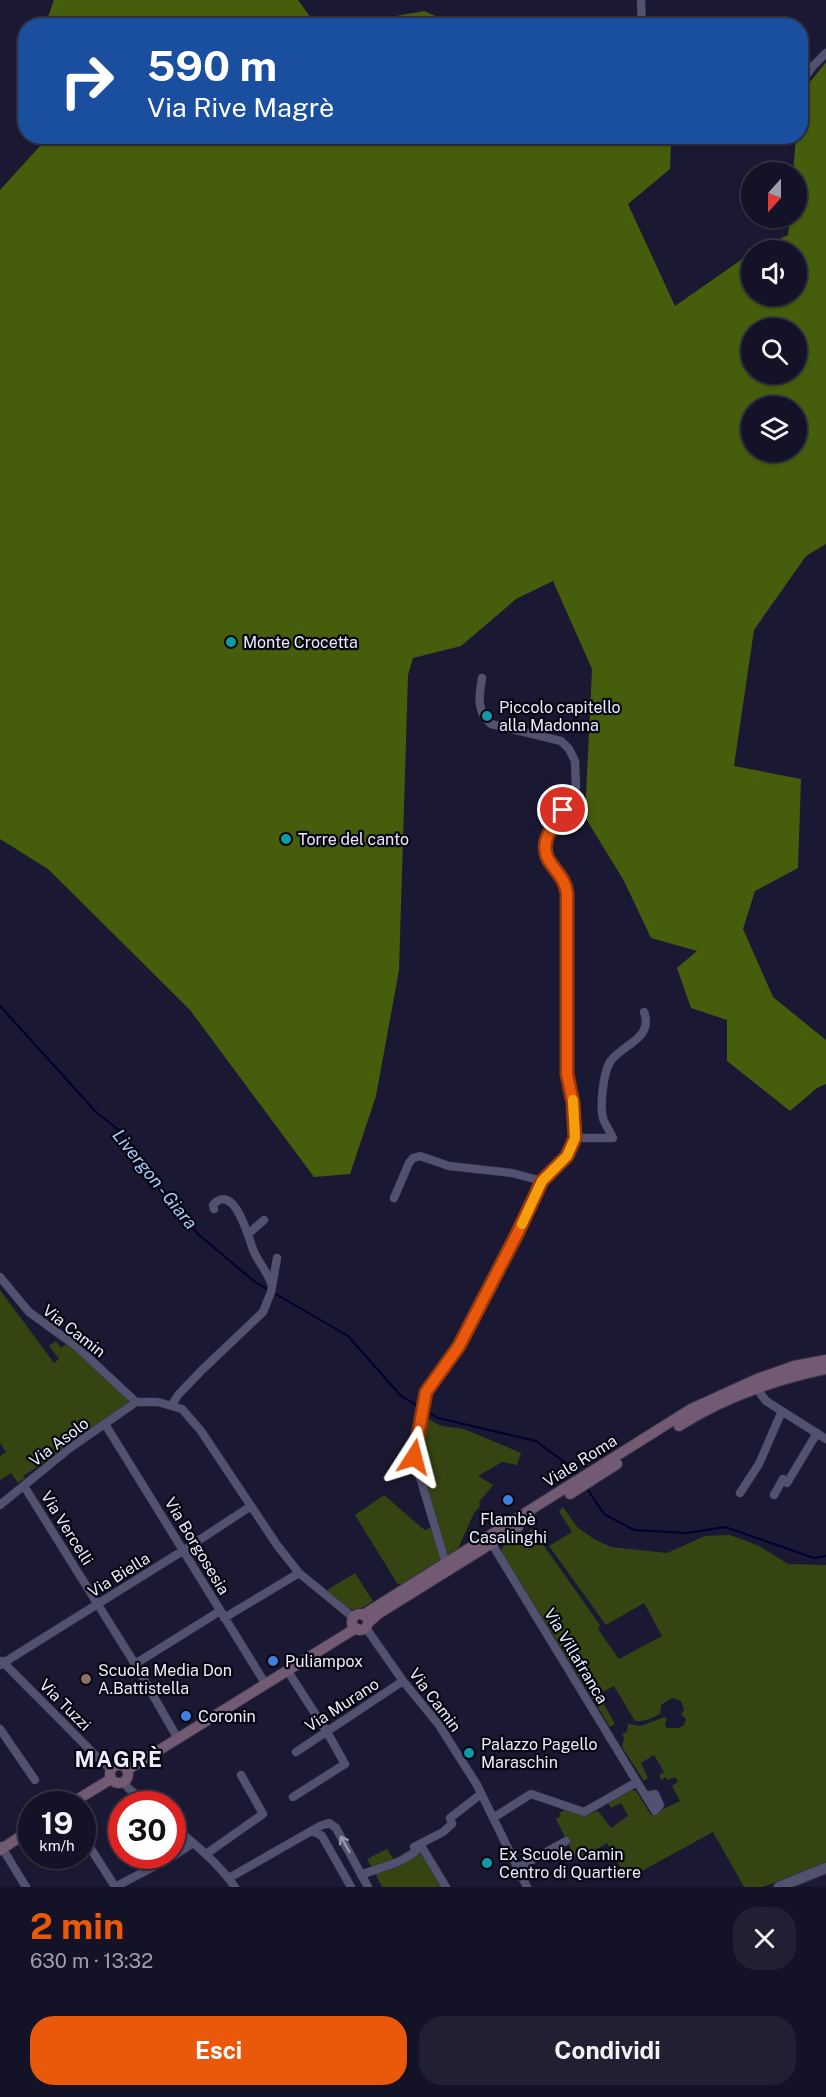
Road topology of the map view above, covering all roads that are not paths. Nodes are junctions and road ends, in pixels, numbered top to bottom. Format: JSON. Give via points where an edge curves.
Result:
{"nodes":[{"id":1,"x":640,"y":0,"type":"edge"},
{"id":2,"x":641,"y":18,"type":"edge"},
{"id":3,"x":826,"y":53,"type":"edge"},
{"id":4,"x":808,"y":73,"type":"edge"},
{"id":5,"x":482,"y":678,"type":"dead end"},
{"id":6,"x":644,"y":1012,"type":"dead end"},
{"id":7,"x":575,"y":1138,"type":"junction"},
{"id":8,"x":542,"y":1181,"type":"junction"},
{"id":9,"x":394,"y":1198,"type":"dead end"},
{"id":10,"x":214,"y":1209,"type":"dead end"},
{"id":11,"x":264,"y":1220,"type":"dead end"},
{"id":12,"x":248,"y":1234,"type":"junction"},
{"id":13,"x":277,"y":1258,"type":"dead end"},
{"id":14,"x":0,"y":1277,"type":"edge"},
{"id":15,"x":273,"y":1286,"type":"junction"},
{"id":16,"x":826,"y":1360,"type":"edge"},
{"id":17,"x":826,"y":1369,"type":"edge"},
{"id":18,"x":760,"y":1386,"type":"junction"},
{"id":19,"x":136,"y":1402,"type":"junction"},
{"id":20,"x":172,"y":1405,"type":"junction"},
{"id":21,"x":782,"y":1411,"type":"junction"},
{"id":22,"x":105,"y":1424,"type":"junction"},
{"id":23,"x":817,"y":1433,"type":"junction"},
{"id":24,"x":826,"y":1439,"type":"edge"},
{"id":25,"x":630,"y":1452,"type":"junction"},
{"id":26,"x":24,"y":1486,"type":"junction"},
{"id":27,"x":740,"y":1493,"type":"dead end"},
{"id":28,"x":774,"y":1496,"type":"dead end"},
{"id":29,"x":0,"y":1505,"type":"edge"},
{"id":30,"x":251,"y":1506,"type":"junction"},
{"id":31,"x":490,"y":1541,"type":"junction"},
{"id":32,"x":184,"y":1550,"type":"junction"},
{"id":33,"x":448,"y":1567,"type":"junction"},
{"id":34,"x":299,"y":1573,"type":"junction"},
{"id":35,"x":98,"y":1603,"type":"junction"},
{"id":36,"x":222,"y":1615,"type":"junction"},
{"id":37,"x":361,"y":1622,"type":"junction"},
{"id":38,"x":1,"y":1662,"type":"edge"},
{"id":39,"x":135,"y":1664,"type":"junction"},
{"id":40,"x":287,"y":1670,"type":"junction"},
{"id":41,"x":403,"y":1681,"type":"junction"},
{"id":42,"x":265,"y":1683,"type":"junction"},
{"id":43,"x":0,"y":1729,"type":"edge"},
{"id":44,"x":327,"y":1732,"type":"junction"},
{"id":45,"x":178,"y":1739,"type":"junction"},
{"id":46,"x":296,"y":1752,"type":"dead end"},
{"id":47,"x":127,"y":1770,"type":"junction"},
{"id":48,"x":111,"y":1774,"type":"junction"},
{"id":49,"x":241,"y":1775,"type":"dead end"},
{"id":50,"x":35,"y":1780,"type":"dead end"},
{"id":51,"x":124,"y":1782,"type":"junction"},
{"id":52,"x":637,"y":1782,"type":"junction"},
{"id":53,"x":88,"y":1791,"type":"edge"},
{"id":54,"x":132,"y":1791,"type":"edge"},
{"id":55,"x":481,"y":1794,"type":"junction"},
{"id":56,"x":646,"y":1796,"type":"dead end"},
{"id":57,"x":293,"y":1797,"type":"dead end"},
{"id":58,"x":493,"y":1818,"type":"junction"},
{"id":59,"x":323,"y":1824,"type":"junction"},
{"id":60,"x":310,"y":1832,"type":"junction"},
{"id":61,"x":320,"y":1834,"type":"junction"},
{"id":62,"x":18,"y":1837,"type":"edge"},
{"id":63,"x":186,"y":1837,"type":"edge"},
{"id":64,"x":566,"y":1841,"type":"dead end"},
{"id":65,"x":193,"y":1843,"type":"junction"},
{"id":66,"x":417,"y":1846,"type":"junction"},
{"id":67,"x":1,"y":1847,"type":"edge"},
{"id":68,"x":206,"y":1854,"type":"junction"},
{"id":69,"x":96,"y":1856,"type":"edge"},
{"id":70,"x":518,"y":1868,"type":"junction"},
{"id":71,"x":826,"y":1868,"type":"edge"},
{"id":72,"x":361,"y":1875,"type":"junction"},
{"id":73,"x":229,"y":1878,"type":"junction"},
{"id":74,"x":26,"y":1887,"type":"edge"},
{"id":75,"x":116,"y":1887,"type":"edge"},
{"id":76,"x":235,"y":1887,"type":"edge"},
{"id":77,"x":351,"y":1887,"type":"edge"},
{"id":78,"x":368,"y":1887,"type":"edge"},
{"id":79,"x":446,"y":1887,"type":"edge"},
{"id":80,"x":527,"y":1887,"type":"edge"},
{"id":81,"x":779,"y":1887,"type":"edge"}],
"edges":[{"from":1,"to":2,"type":"street"},
{"from":3,"to":4,"type":"street"},
{"from":5,"to":7,"type":"street","via":[[478,700],[484,718],[491,724],[561,741],[575,761],[576,787],[544,842],[546,857],[561,875],[567,893],[567,1074]]},
{"from":6,"to":7,"type":"street","via":[[644,1031],[609,1063],[605,1074],[604,1120],[612,1138]]},
{"from":7,"to":8,"type":"street","via":[[567,1156]]},
{"from":8,"to":9,"type":"street","via":[[512,1173],[449,1166],[420,1156],[409,1163]]},
{"from":8,"to":33,"type":"street","via":[[470,1325],[424,1399],[414,1457]]},
{"from":10,"to":12,"type":"street","via":[[218,1200],[229,1202],[240,1214]]},
{"from":11,"to":12,"type":"street"},
{"from":12,"to":15,"type":"street"},
{"from":13,"to":15,"type":"street"},
{"from":14,"to":19,"type":"street","name":"Via Camin","via":[[29,1312],[76,1346]]},
{"from":15,"to":20,"type":"street","via":[[268,1304],[252,1325],[202,1370]]},
{"from":16,"to":25,"type":"main road","name":"Viale Roma","via":[[794,1366],[724,1392],[691,1409]]},
{"from":17,"to":18,"type":"main road","name":"Viale Roma"},
{"from":18,"to":21,"type":"street","via":[[764,1399]]},
{"from":18,"to":25,"type":"main road","name":"Viale Roma","via":[[701,1412]]},
{"from":19,"to":20,"type":"street"},
{"from":19,"to":22,"type":"street","name":"Via Asolo"},
{"from":20,"to":30,"type":"street","name":"Via Camin","via":[[182,1408],[201,1431]]},
{"from":21,"to":23,"type":"street"},
{"from":21,"to":27,"type":"street","via":[[759,1464]]},
{"from":22,"to":26,"type":"street","name":"Via Asolo"},
{"from":22,"to":32,"type":"street","name":"Via Borgosesia"},
{"from":23,"to":24,"type":"street"},
{"from":23,"to":28,"type":"street","via":[[787,1483],[783,1479]]},
{"from":25,"to":31,"type":"main road","name":"Viale Roma"},
{"from":26,"to":29,"type":"street","name":"Via Asolo"},
{"from":26,"to":35,"type":"street","name":"Via Vercelli"},
{"from":30,"to":32,"type":"street","name":"Via Biella"},
{"from":30,"to":34,"type":"street","name":"Via Camin"},
{"from":31,"to":33,"type":"main road","name":"Viale Roma"},
{"from":31,"to":52,"type":"street","name":"Via Villafranca"},
{"from":32,"to":35,"type":"street","name":"Via Biella"},
{"from":32,"to":36,"type":"street","name":"Via Borgosesia"},
{"from":33,"to":37,"type":"main road","name":"Viale Roma"},
{"from":34,"to":36,"type":"street"},
{"from":34,"to":37,"type":"street","name":"Via Camin"},
{"from":35,"to":38,"type":"street","name":"Via Biella"},
{"from":35,"to":39,"type":"street","name":"Via Vercelli"},
{"from":36,"to":39,"type":"street"},
{"from":36,"to":42,"type":"street","name":"Via Borgosesia"},
{"from":37,"to":40,"type":"main road","name":"Viale Roma"},
{"from":37,"to":41,"type":"street","name":"Via Camin"},
{"from":38,"to":48,"type":"street","name":"Via Tuzzi"},
{"from":39,"to":45,"type":"street","name":"Via Vercelli"},
{"from":40,"to":42,"type":"main road","name":"Viale Roma"},
{"from":40,"to":44,"type":"street"},
{"from":41,"to":44,"type":"street","name":"Via Murano"},
{"from":41,"to":55,"type":"street","name":"Via Camin","via":[[439,1725]]},
{"from":42,"to":45,"type":"main road","name":"Viale Roma"},
{"from":43,"to":50,"type":"street"},
{"from":44,"to":46,"type":"street","name":"Via Murano"},
{"from":44,"to":57,"type":"street","via":[[345,1765]]},
{"from":45,"to":47,"type":"main road","name":"Viale Roma"},
{"from":47,"to":48,"type":"main road","via":[[120,1765]]},
{"from":47,"to":51,"type":"main road"},
{"from":48,"to":51,"type":"main road","via":[[118,1783]]},
{"from":48,"to":53,"type":"main road"},
{"from":49,"to":68,"type":"street","via":[[263,1814]]},
{"from":51,"to":54,"type":"street"},
{"from":52,"to":56,"type":"street","name":"Via Villafranca"},
{"from":52,"to":58,"type":"street","via":[[584,1812],[531,1794]]},
{"from":55,"to":58,"type":"street","name":"Via Camin"},
{"from":55,"to":66,"type":"street","via":[[450,1818],[453,1824]]},
{"from":58,"to":70,"type":"street","name":"Via Camin"},
{"from":59,"to":60,"type":"street"},
{"from":59,"to":61,"type":"street"},
{"from":72,"to":59,"type":"street","one_way":true,"via":[[336,1828]]},
{"from":60,"to":61,"type":"street"},
{"from":60,"to":73,"type":"street"},
{"from":61,"to":77,"type":"street"},
{"from":62,"to":67,"type":"main road"},
{"from":63,"to":65,"type":"street"},
{"from":64,"to":70,"type":"street"},
{"from":65,"to":68,"type":"street"},
{"from":65,"to":75,"type":"street"},
{"from":66,"to":72,"type":"street","via":[[405,1859]]},
{"from":66,"to":79,"type":"street"},
{"from":67,"to":74,"type":"street"},
{"from":68,"to":73,"type":"street"},
{"from":69,"to":75,"type":"street"},
{"from":70,"to":80,"type":"street","name":"Via Camin"},
{"from":71,"to":81,"type":"street"},
{"from":72,"to":78,"type":"street"},
{"from":73,"to":76,"type":"street"}]}
